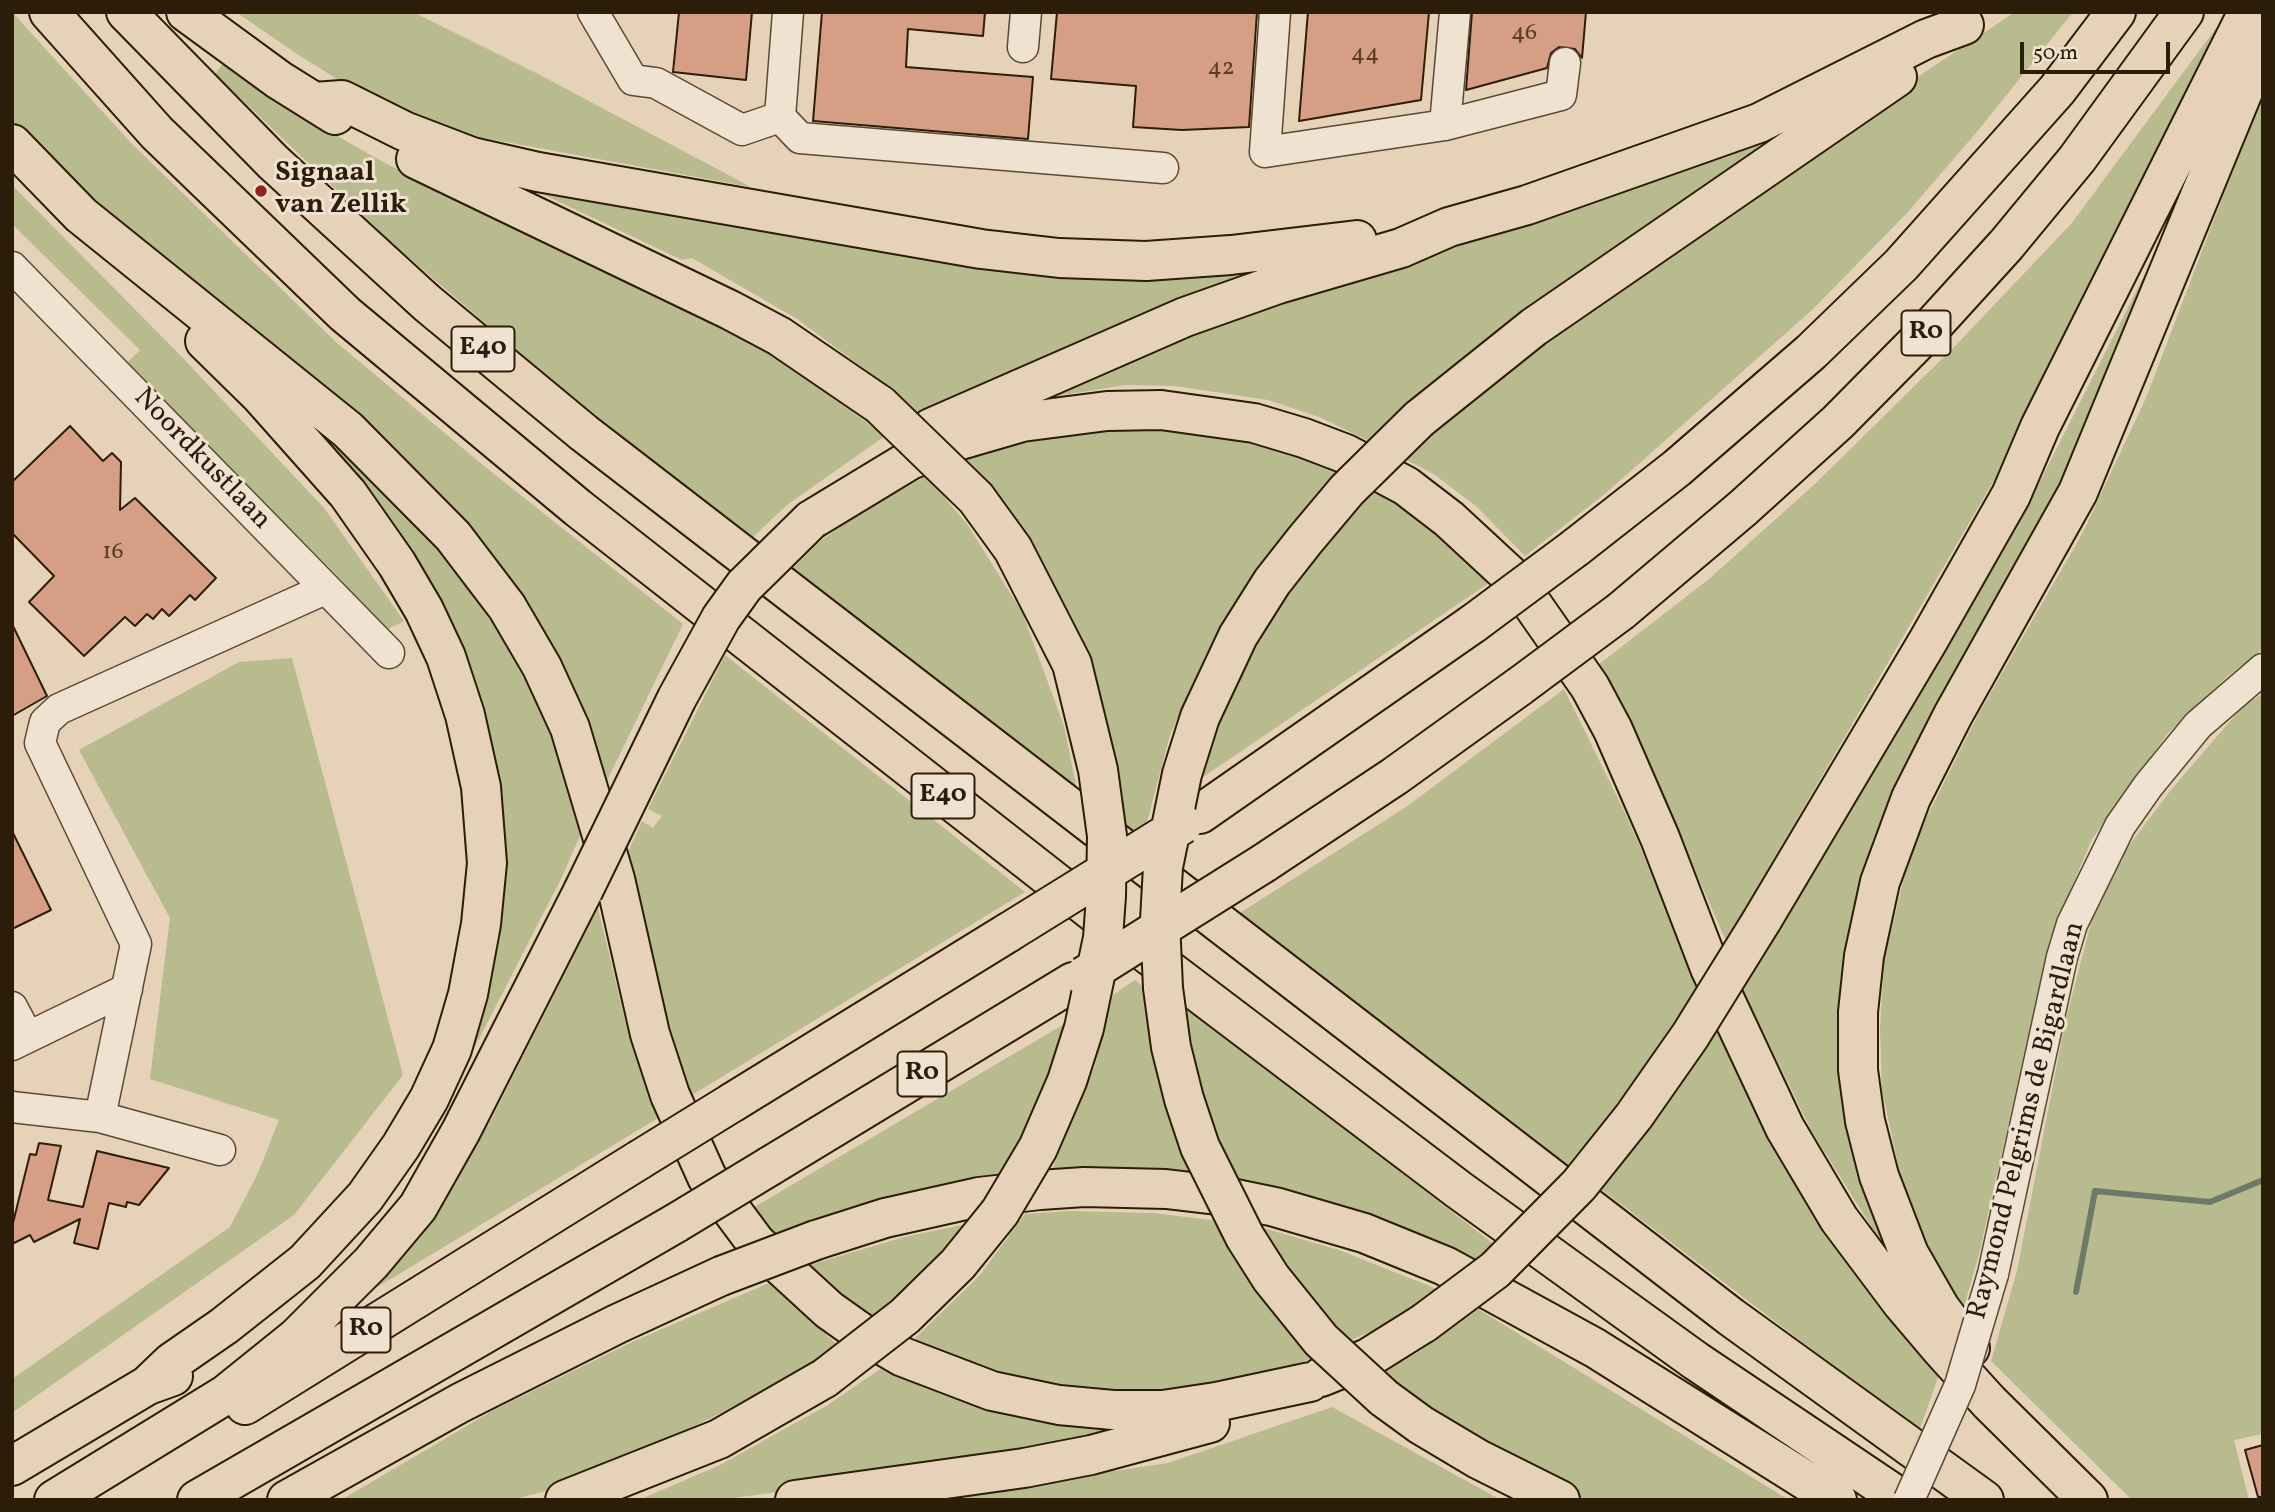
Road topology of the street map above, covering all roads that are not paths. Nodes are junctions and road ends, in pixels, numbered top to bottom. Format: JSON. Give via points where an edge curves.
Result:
{"nodes":[{"id":1,"x":50,"y":12,"type":"edge"},
{"id":2,"x":126,"y":12,"type":"edge"},
{"id":3,"x":186,"y":12,"type":"edge"},
{"id":4,"x":593,"y":12,"type":"edge"},
{"id":5,"x":788,"y":12,"type":"edge"},
{"id":6,"x":1026,"y":12,"type":"edge"},
{"id":7,"x":1275,"y":12,"type":"edge"},
{"id":8,"x":1455,"y":12,"type":"edge"},
{"id":9,"x":2116,"y":12,"type":"edge"},
{"id":10,"x":2184,"y":12,"type":"edge"},
{"id":11,"x":2248,"y":12,"type":"edge"},
{"id":12,"x":1973,"y":18,"type":"edge"},
{"id":13,"x":2263,"y":43,"type":"edge"},
{"id":14,"x":1023,"y":47,"type":"dead end"},
{"id":15,"x":1565,"y":63,"type":"dead end"},
{"id":16,"x":314,"y":102,"type":"junction"},
{"id":17,"x":780,"y":117,"type":"junction"},
{"id":18,"x":1445,"y":125,"type":"junction"},
{"id":19,"x":12,"y":144,"type":"edge"},
{"id":20,"x":1163,"y":168,"type":"dead end"},
{"id":21,"x":81,"y":215,"type":"junction"},
{"id":22,"x":1449,"y":227,"type":"junction"},
{"id":23,"x":12,"y":267,"type":"edge"},
{"id":24,"x":811,"y":520,"type":"junction"},
{"id":25,"x":325,"y":589,"type":"junction"},
{"id":26,"x":389,"y":653,"type":"dead end"},
{"id":27,"x":2263,"y":669,"type":"edge"},
{"id":28,"x":127,"y":989,"type":"junction"},
{"id":29,"x":12,"y":1007,"type":"edge"},
{"id":30,"x":20,"y":1041,"type":"edge"},
{"id":31,"x":12,"y":1107,"type":"edge"},
{"id":32,"x":100,"y":1117,"type":"junction"},
{"id":33,"x":461,"y":1131,"type":"junction"},
{"id":34,"x":220,"y":1150,"type":"dead end"},
{"id":35,"x":1310,"y":1382,"type":"junction"},
{"id":36,"x":148,"y":1385,"type":"junction"},
{"id":37,"x":12,"y":1466,"type":"edge"},
{"id":38,"x":54,"y":1500,"type":"edge"},
{"id":39,"x":93,"y":1500,"type":"edge"},
{"id":40,"x":197,"y":1500,"type":"edge"},
{"id":41,"x":287,"y":1500,"type":"edge"},
{"id":42,"x":565,"y":1500,"type":"edge"},
{"id":43,"x":796,"y":1500,"type":"edge"},
{"id":44,"x":1560,"y":1500,"type":"edge"},
{"id":45,"x":1837,"y":1500,"type":"edge"},
{"id":46,"x":1903,"y":1500,"type":"edge"},
{"id":47,"x":1909,"y":1500,"type":"edge"},
{"id":48,"x":1983,"y":1500,"type":"edge"},
{"id":49,"x":2088,"y":1500,"type":"edge"},
{"id":50,"x":2113,"y":1500,"type":"edge"}],
"edges":[{"from":1,"to":46,"type":"highway","number":"E40","via":[[157,133],[336,305],[609,533],[1180,979],[1459,1190],[1696,1361]]},
{"from":2,"to":48,"type":"highway","number":"E40","via":[[273,162],[428,303],[584,433],[1708,1300]]},
{"from":3,"to":16,"type":"highway"},
{"from":4,"to":17,"type":"street","via":[[633,80],[656,83],[742,130]]},
{"from":5,"to":17,"type":"street"},
{"from":6,"to":14,"type":"street"},
{"from":7,"to":18,"type":"street","via":[[1265,152]]},
{"from":8,"to":18,"type":"street"},
{"from":9,"to":39,"type":"highway","number":"R0","bridge":true,"via":[[2057,90],[1900,265],[1811,352],[1677,468],[1474,623],[1200,814]]},
{"from":10,"to":40,"type":"highway","number":"R0","bridge":true,"via":[[2077,159],[1925,334],[1838,422],[1621,611],[1395,776],[1264,863],[676,1223]]},
{"from":11,"to":35,"type":"highway","bridge":true,"via":[[2046,414],[2011,495],[1690,1036],[1579,1185],[1494,1270],[1367,1359]]},
{"from":12,"to":22,"type":"highway","via":[[1759,123],[1527,205]]},
{"from":12,"to":44,"type":"highway","bridge":true,"via":[[1934,52],[1534,327],[1419,419],[1347,490],[1272,582],[1238,635],[1200,717],[1182,774],[1163,867],[1160,920],[1171,1047],[1200,1147],[1245,1237],[1321,1340],[1384,1398],[1478,1459]]},
{"from":13,"to":50,"type":"highway","via":[[2078,492],[1911,798],[1880,882],[1858,1012],[1858,1070],[1865,1121],[1879,1177],[1909,1254],[1959,1336],[2062,1451]]},
{"from":15,"to":18,"type":"street","via":[[1561,94]]},
{"from":16,"to":22,"type":"highway","via":[[342,100],[472,157],[538,172],[1059,258],[1146,261],[1231,255]]},
{"from":16,"to":42,"type":"highway","bridge":true,"via":[[405,154],[769,331],[880,405],[976,498],[1013,549],[1072,664],[1098,770],[1107,836],[1106,896],[1101,950],[1084,1028],[1038,1148],[1000,1212],[958,1264],[905,1316],[825,1378],[719,1439]]},
{"from":17,"to":20,"type":"street","via":[[800,138]]},
{"from":19,"to":21,"type":"highway"},
{"from":21,"to":35,"type":"highway","via":[[348,429],[453,536],[506,607],[542,667],[570,728],[615,879],[650,1034],[688,1140],[730,1209],[783,1268],[829,1310],[903,1357],[992,1391],[1113,1410],[1163,1410]]},
{"from":21,"to":36,"type":"highway","via":[[114,256],[260,395],[348,494],[397,564],[446,657],[466,716],[481,786],[487,863],[481,924],[452,1049],[401,1146],[365,1197],[304,1262]]},
{"from":22,"to":24,"type":"highway","via":[[1401,248],[1185,317],[998,397],[901,445],[850,480]]},
{"from":23,"to":25,"type":"street","name":"Noordkustlaan"},
{"from":24,"to":33,"type":"highway","bridge":true,"via":[[744,586],[707,641]]},
{"from":24,"to":49,"type":"highway","via":[[910,460],[960,440],[1022,422],[1107,411],[1161,410],[1254,423],[1346,454],[1406,486],[1516,581],[1590,687],[1660,838],[1710,968],[1785,1128],[1839,1219],[1941,1349]]},
{"from":25,"to":26,"type":"street","name":"Noordkustlaan"},
{"from":25,"to":28,"type":"street","via":[[59,709],[45,722],[40,743],[136,944]]},
{"from":27,"to":47,"type":"street","name":"Raymond Pelgrims de Bigardlaan","bridge":true,"via":[[2198,725],[2148,786],[2120,826],[2088,889],[2062,957],[1993,1274],[1960,1385]]},
{"from":28,"to":30,"type":"street"},
{"from":28,"to":32,"type":"street"},
{"from":29,"to":30,"type":"street"},
{"from":31,"to":32,"type":"street"},
{"from":32,"to":34,"type":"street"},
{"from":33,"to":36,"type":"highway","via":[[396,1203],[285,1302],[185,1371]]},
{"from":33,"to":38,"type":"highway","via":[[418,1207],[298,1337],[225,1395]]},
{"from":35,"to":43,"type":"highway","via":[[1232,1417],[1091,1455]]},
{"from":36,"to":37,"type":"highway"},
{"from":41,"to":45,"type":"highway","bridge":true,"via":[[472,1397],[721,1276],[884,1219],[979,1196],[1084,1187],[1166,1189],[1275,1207],[1364,1233],[1445,1266],[1595,1348]]}]}
